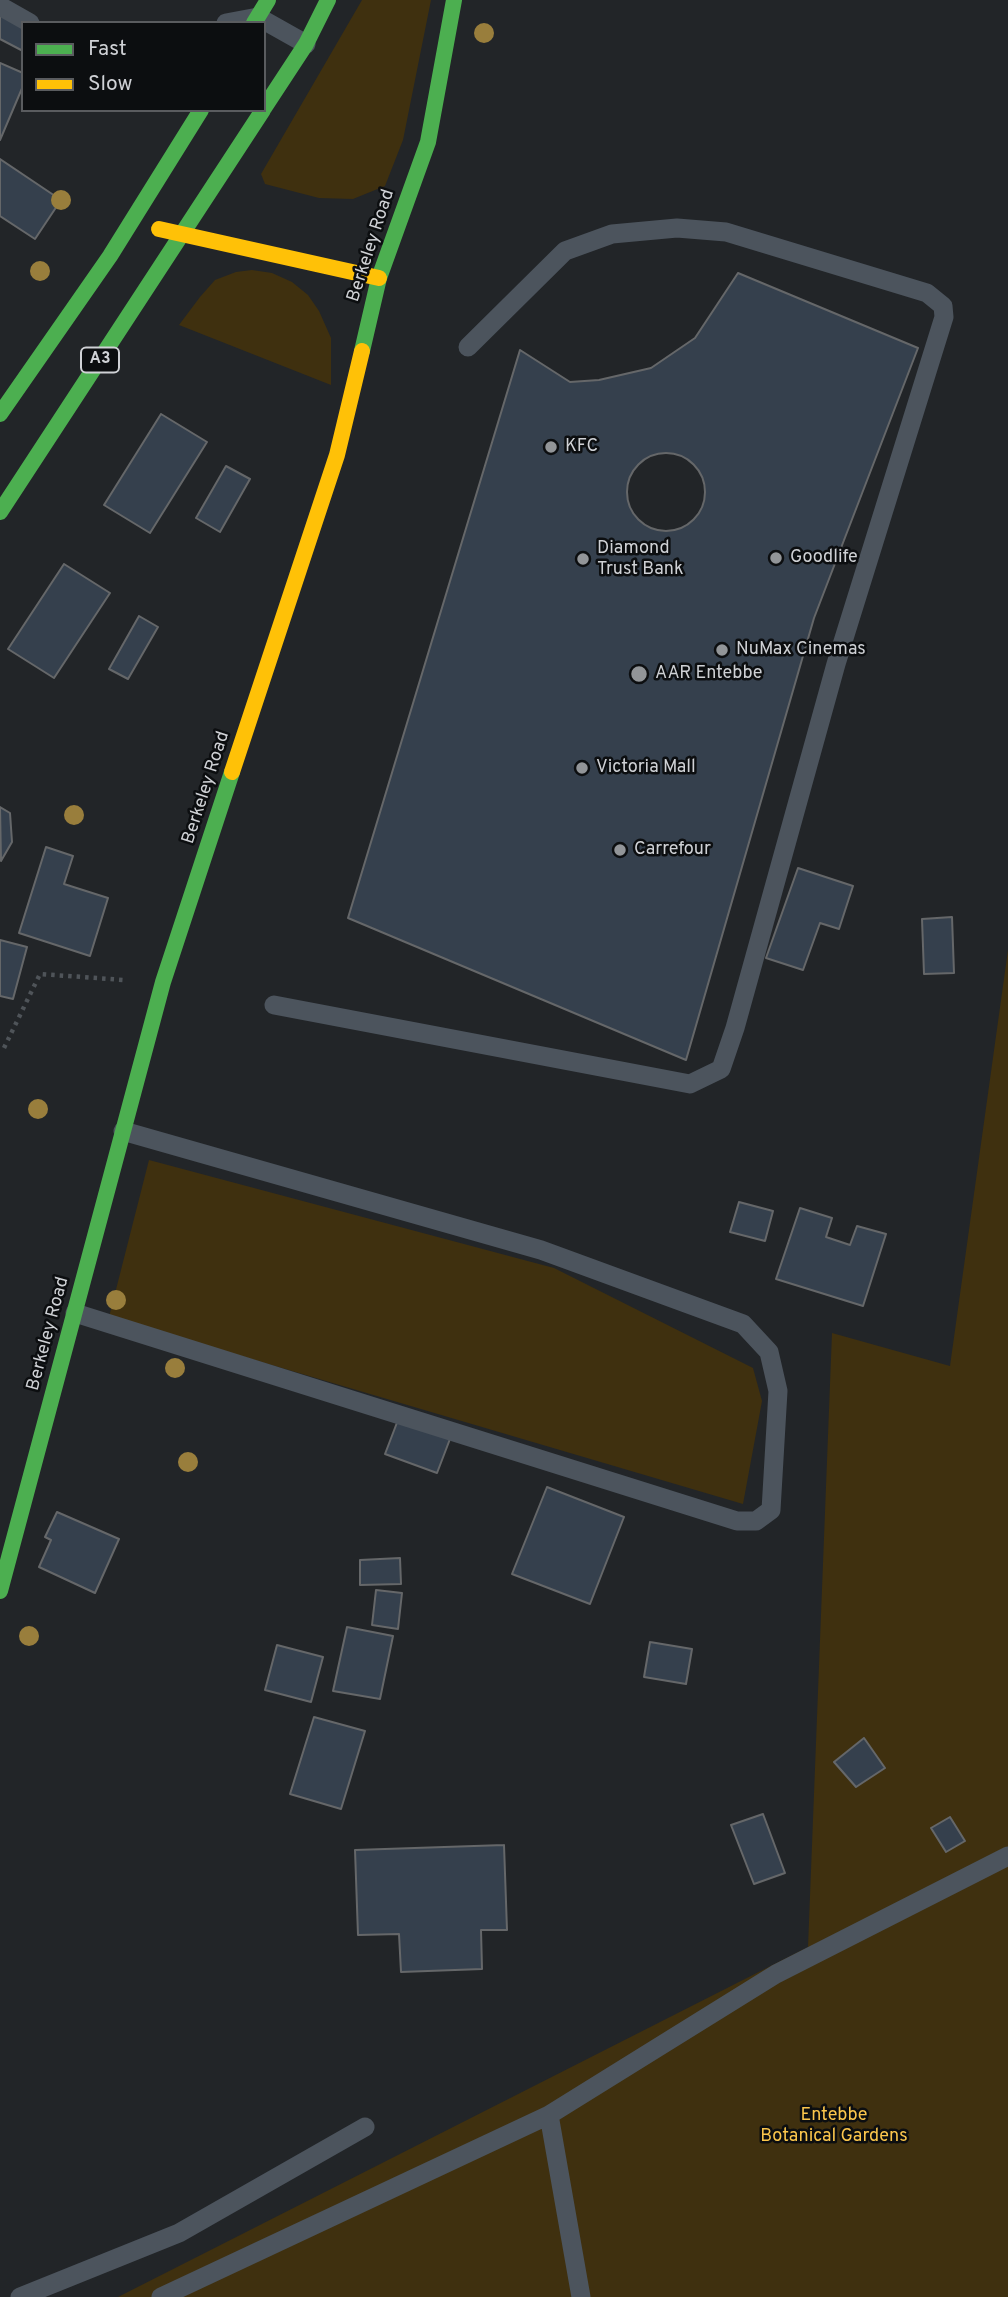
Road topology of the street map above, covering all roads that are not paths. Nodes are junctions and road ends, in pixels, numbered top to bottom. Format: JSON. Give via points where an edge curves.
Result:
{"nodes":[{"id":1,"x":243,"y":0,"type":"edge"},
{"id":2,"x":328,"y":0,"type":"edge"},
{"id":3,"x":454,"y":0,"type":"edge"},
{"id":4,"x":0,"y":6,"type":"edge"},
{"id":5,"x":260,"y":13,"type":"edge"},
{"id":6,"x":26,"y":21,"type":"edge"},
{"id":7,"x":233,"y":21,"type":"edge"},
{"id":8,"x":306,"y":44,"type":"junction"},
{"id":9,"x":266,"y":106,"type":"edge"},
{"id":10,"x":200,"y":112,"type":"edge"},
{"id":11,"x":262,"y":112,"type":"edge"},
{"id":12,"x":131,"y":222,"type":"junction"},
{"id":13,"x":182,"y":234,"type":"junction"},
{"id":14,"x":379,"y":278,"type":"junction"},
{"id":15,"x":468,"y":346,"type":"dead end"},
{"id":16,"x":0,"y":414,"type":"edge"},
{"id":17,"x":0,"y":512,"type":"edge"},
{"id":18,"x":274,"y":1005,"type":"dead end"},
{"id":19,"x":123,"y":1131,"type":"junction"},
{"id":20,"x":75,"y":1313,"type":"junction"},
{"id":21,"x":0,"y":1591,"type":"edge"},
{"id":22,"x":1008,"y":1856,"type":"edge"},
{"id":23,"x":549,"y":2115,"type":"junction"},
{"id":24,"x":365,"y":2127,"type":"dead end"},
{"id":25,"x":20,"y":2297,"type":"edge"},
{"id":26,"x":161,"y":2297,"type":"edge"},
{"id":27,"x":581,"y":2297,"type":"edge"}],
"edges":[{"from":1,"to":5,"type":"lane"},
{"from":2,"to":8,"type":"main road","number":"A3"},
{"from":3,"to":14,"type":"main road","name":"Berkeley Road","via":[[428,142]]},
{"from":4,"to":6,"type":"lane"},
{"from":5,"to":7,"type":"lane"},
{"from":5,"to":8,"type":"lane"},
{"from":8,"to":9,"type":"main road","number":"A3"},
{"from":10,"to":12,"type":"main road"},
{"from":11,"to":13,"type":"main road","number":"A3"},
{"from":12,"to":13,"type":"main road"},
{"from":12,"to":16,"type":"main road"},
{"from":13,"to":14,"type":"main road"},
{"from":13,"to":17,"type":"main road","number":"A3"},
{"from":14,"to":19,"type":"main road","name":"Berkeley Road","via":[[337,455],[163,982]]},
{"from":15,"to":18,"type":"lane","via":[[565,251],[612,234],[677,228],[726,232],[927,293],[943,306],[944,317],[836,664],[720,1069],[690,1084]]},
{"from":19,"to":20,"type":"main road","name":"Berkeley Road"},
{"from":19,"to":20,"type":"lane","via":[[541,1250],[743,1324],[769,1352],[778,1391],[771,1510],[756,1521],[737,1521]]},
{"from":20,"to":21,"type":"main road","name":"Berkeley Road"},
{"from":22,"to":23,"type":"lane","via":[[776,1974]]},
{"from":23,"to":26,"type":"lane"},
{"from":23,"to":27,"type":"lane"},
{"from":24,"to":25,"type":"lane","via":[[179,2233]]}]}
